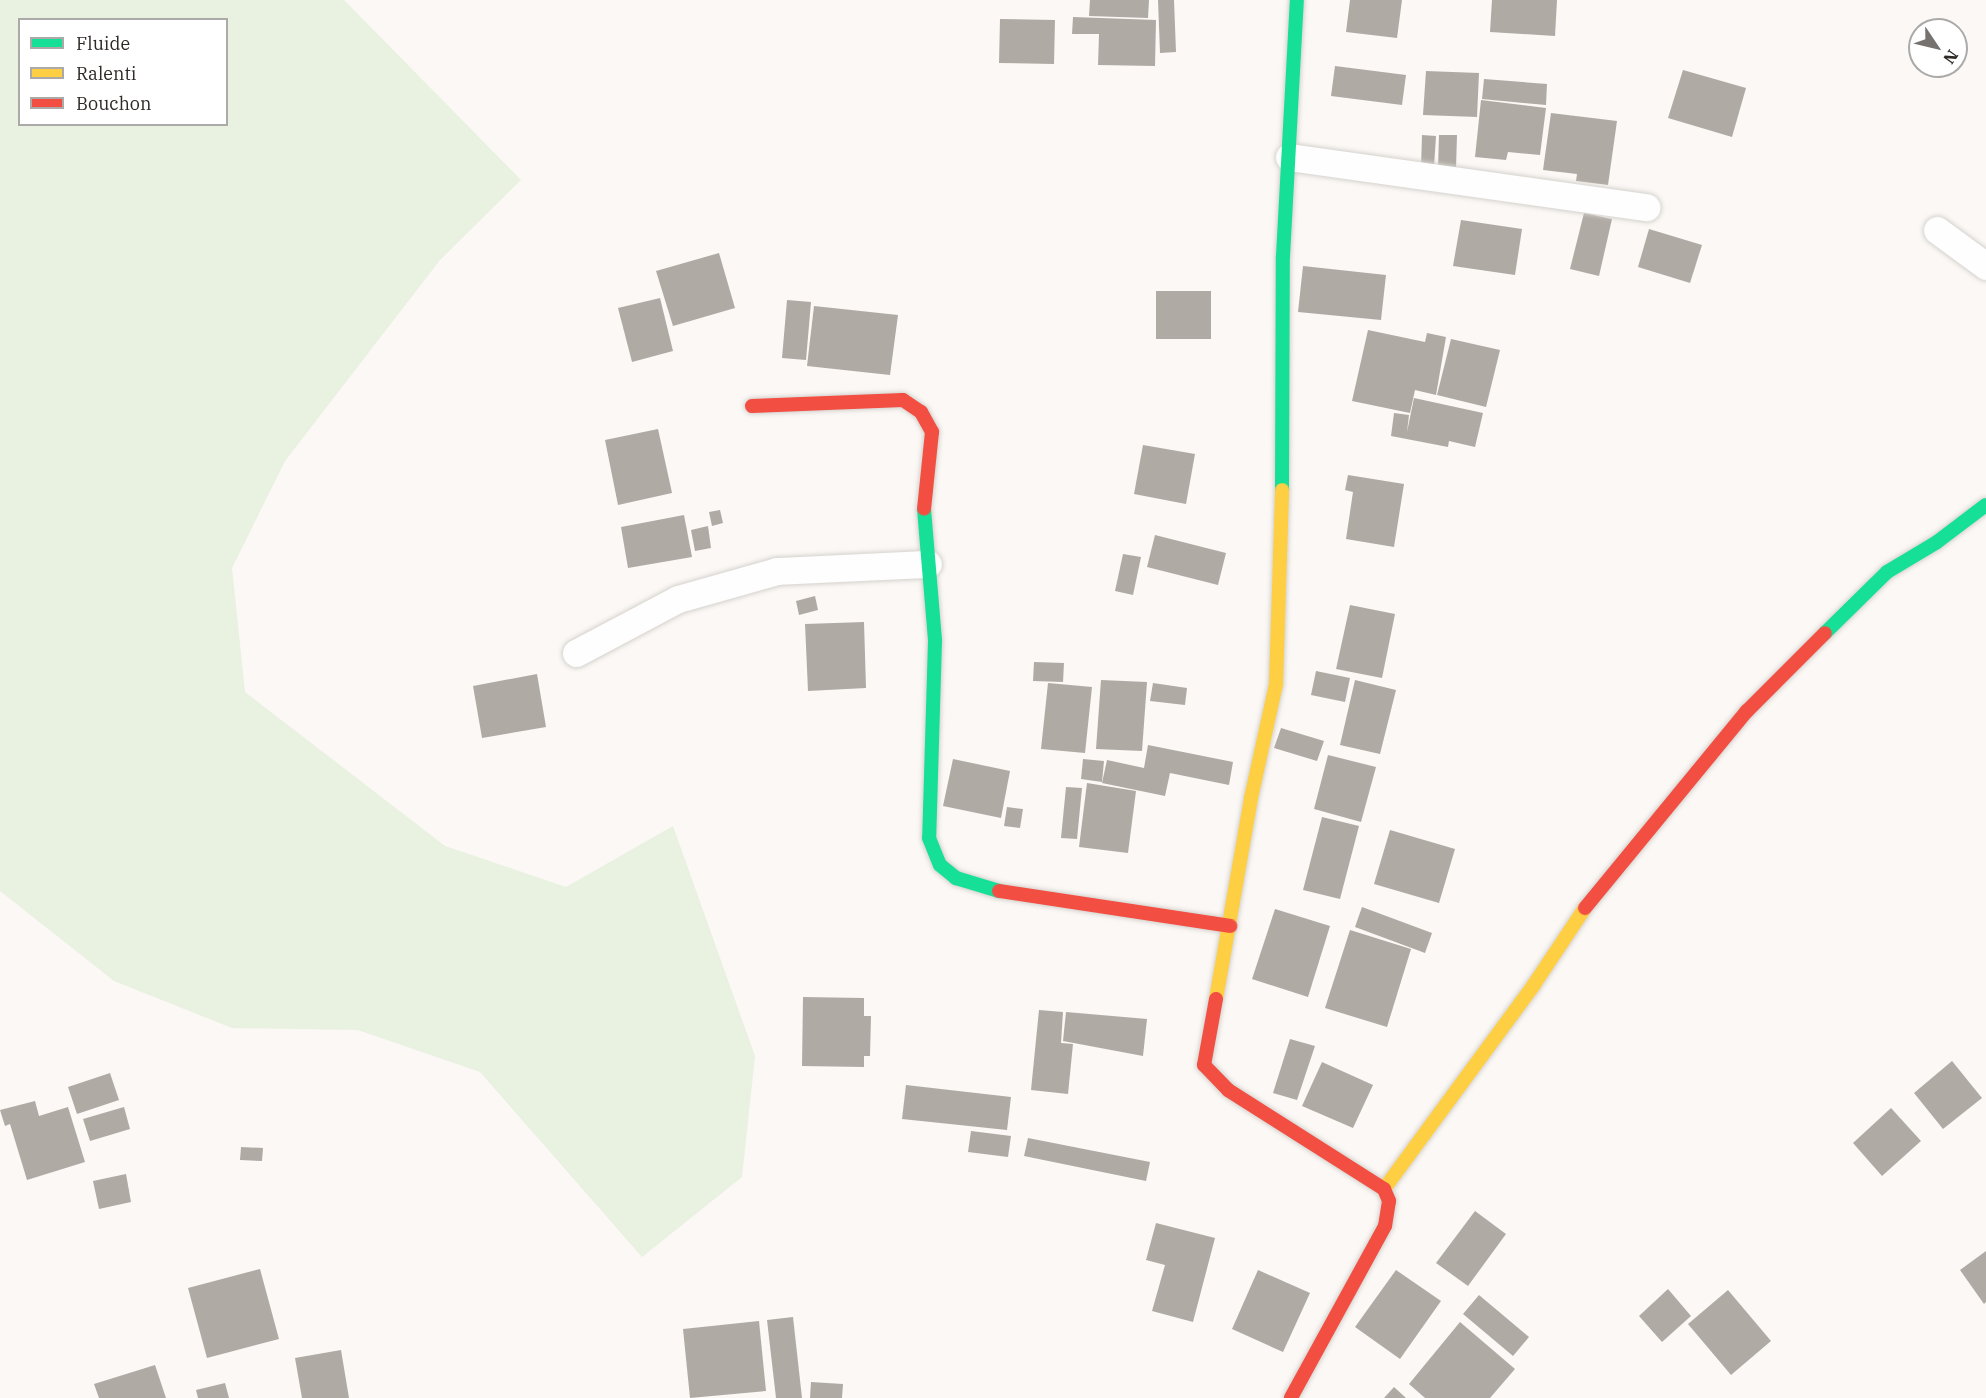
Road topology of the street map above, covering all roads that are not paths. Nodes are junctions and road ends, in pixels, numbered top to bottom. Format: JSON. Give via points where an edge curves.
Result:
{"nodes":[{"id":1,"x":1297,"y":0,"type":"edge"},
{"id":2,"x":1288,"y":158,"type":"junction"},
{"id":3,"x":1647,"y":207,"type":"dead end"},
{"id":4,"x":1937,"y":230,"type":"dead end"},
{"id":5,"x":1986,"y":266,"type":"edge"},
{"id":6,"x":752,"y":406,"type":"dead end"},
{"id":7,"x":1986,"y":505,"type":"edge"},
{"id":8,"x":928,"y":564,"type":"junction"},
{"id":9,"x":576,"y":653,"type":"dead end"},
{"id":10,"x":1230,"y":926,"type":"junction"},
{"id":11,"x":1383,"y":1189,"type":"junction"},
{"id":12,"x":1290,"y":1398,"type":"edge"}],
"edges":[{"from":1,"to":2,"type":"street"},
{"from":2,"to":3,"type":"street"},
{"from":2,"to":10,"type":"street","via":[[1281,620],[1276,684]]},
{"from":4,"to":5,"type":"street"},
{"from":6,"to":8,"type":"street","via":[[903,400],[921,412],[932,432],[924,512]]},
{"from":7,"to":11,"type":"street","via":[[1887,572],[1747,711],[1600,885],[1533,986]]},
{"from":8,"to":9,"type":"street","via":[[777,571],[678,599]]},
{"from":8,"to":10,"type":"street","via":[[935,640],[929,838],[940,865],[956,878],[987,889]]},
{"from":10,"to":11,"type":"street","via":[[1204,1065],[1214,1080],[1228,1090]]},
{"from":11,"to":12,"type":"street","via":[[1389,1201],[1385,1226]]}]}
